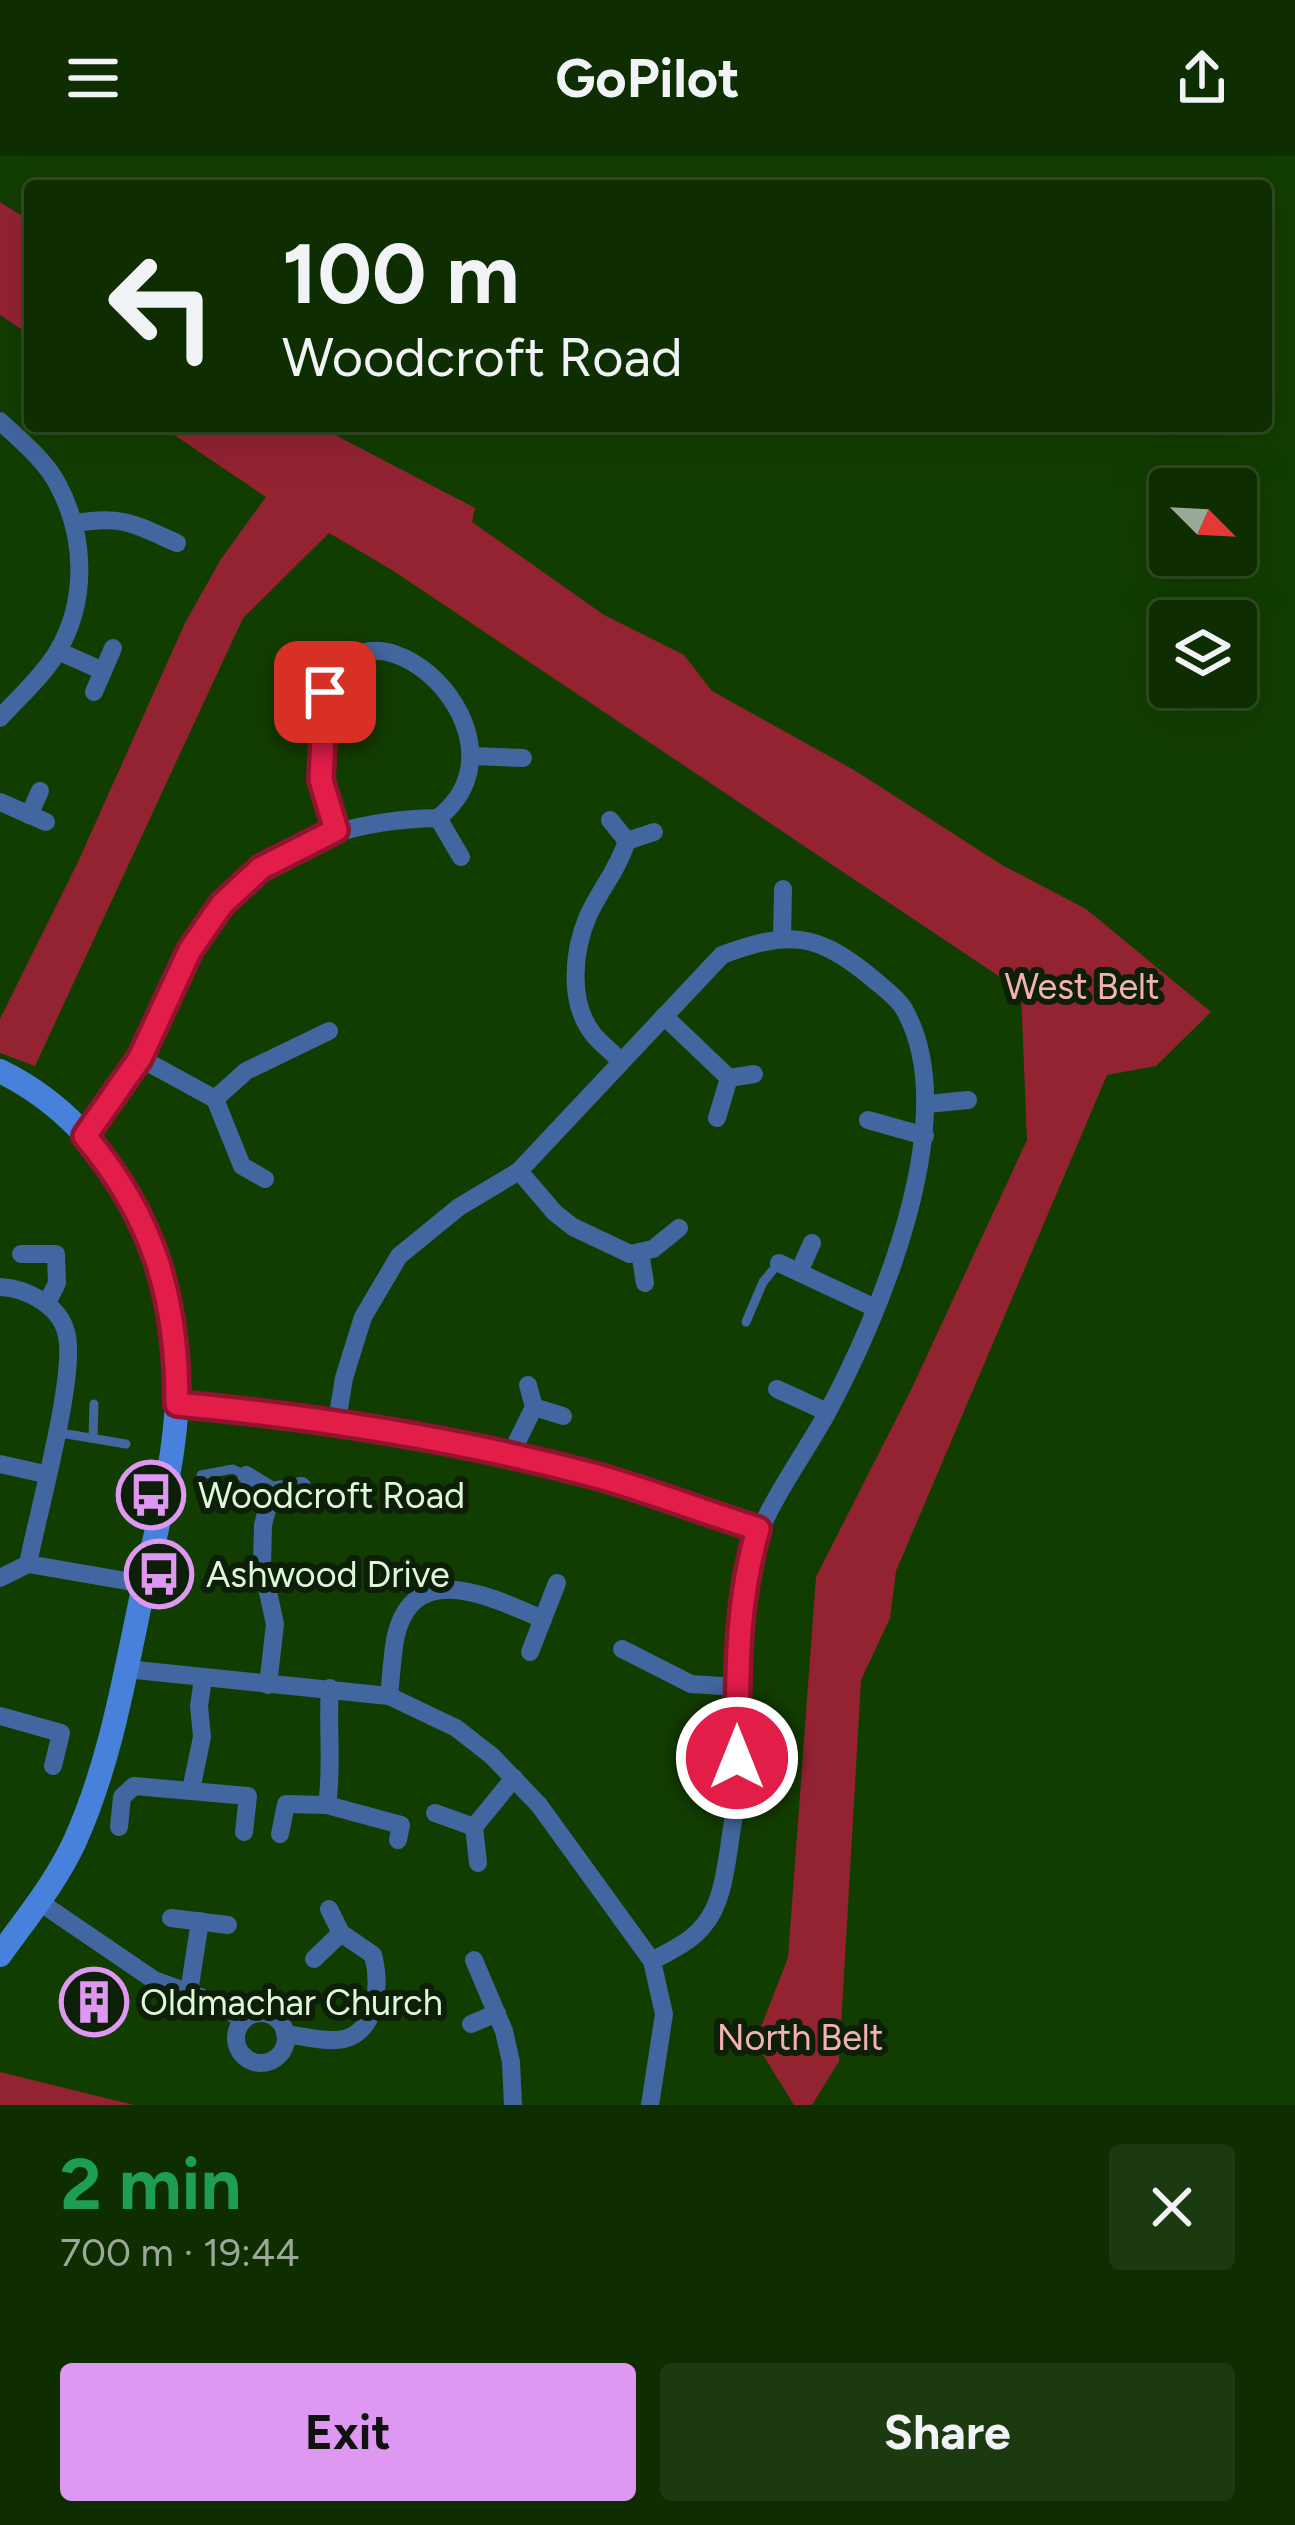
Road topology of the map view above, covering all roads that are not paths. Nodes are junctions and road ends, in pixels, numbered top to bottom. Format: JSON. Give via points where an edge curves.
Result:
{"nodes":[{"id":1,"x":0,"y":421,"type":"edge"},
{"id":2,"x":75,"y":523,"type":"junction"},
{"id":3,"x":177,"y":543,"type":"dead end"},
{"id":4,"x":113,"y":648,"type":"dead end"},
{"id":5,"x":58,"y":651,"type":"junction"},
{"id":6,"x":104,"y":671,"type":"junction"},
{"id":7,"x":94,"y":692,"type":"dead end"},
{"id":8,"x":4,"y":704,"type":"edge"},
{"id":9,"x":472,"y":756,"type":"junction"},
{"id":10,"x":523,"y":758,"type":"dead end"},
{"id":11,"x":40,"y":791,"type":"dead end"},
{"id":12,"x":0,"y":802,"type":"edge"},
{"id":13,"x":438,"y":818,"type":"junction"},
{"id":14,"x":610,"y":820,"type":"dead end"},
{"id":15,"x":336,"y":830,"type":"junction"},
{"id":16,"x":654,"y":832,"type":"dead end"},
{"id":17,"x":627,"y":841,"type":"junction"},
{"id":18,"x":461,"y":857,"type":"dead end"},
{"id":19,"x":783,"y":889,"type":"dead end"},
{"id":20,"x":782,"y":938,"type":"junction"},
{"id":21,"x":664,"y":1016,"type":"junction"},
{"id":22,"x":329,"y":1031,"type":"dead end"},
{"id":23,"x":140,"y":1058,"type":"junction"},
{"id":24,"x":620,"y":1060,"type":"junction"},
{"id":25,"x":0,"y":1071,"type":"edge"},
{"id":26,"x":754,"y":1074,"type":"dead end"},
{"id":27,"x":729,"y":1078,"type":"junction"},
{"id":28,"x":215,"y":1099,"type":"junction"},
{"id":29,"x":968,"y":1100,"type":"dead end"},
{"id":30,"x":927,"y":1104,"type":"junction"},
{"id":31,"x":717,"y":1118,"type":"dead end"},
{"id":32,"x":868,"y":1120,"type":"dead end"},
{"id":33,"x":85,"y":1136,"type":"junction"},
{"id":34,"x":926,"y":1136,"type":"junction"},
{"id":35,"x":519,"y":1171,"type":"junction"},
{"id":36,"x":265,"y":1179,"type":"dead end"},
{"id":37,"x":679,"y":1228,"type":"dead end"},
{"id":38,"x":812,"y":1243,"type":"dead end"},
{"id":39,"x":640,"y":1252,"type":"junction"},
{"id":40,"x":21,"y":1254,"type":"dead end"},
{"id":41,"x":778,"y":1263,"type":"joint"},
{"id":42,"x":799,"y":1272,"type":"junction"},
{"id":43,"x":645,"y":1282,"type":"dead end"},
{"id":44,"x":0,"y":1287,"type":"edge"},
{"id":45,"x":47,"y":1304,"type":"junction"},
{"id":46,"x":874,"y":1307,"type":"junction"},
{"id":47,"x":746,"y":1322,"type":"dead end"},
{"id":48,"x":528,"y":1385,"type":"dead end"},
{"id":49,"x":777,"y":1389,"type":"dead end"},
{"id":50,"x":94,"y":1404,"type":"dead end"},
{"id":51,"x":177,"y":1404,"type":"junction"},
{"id":52,"x":534,"y":1407,"type":"junction"},
{"id":53,"x":827,"y":1412,"type":"junction"},
{"id":54,"x":563,"y":1416,"type":"dead end"},
{"id":55,"x":337,"y":1421,"type":"junction"},
{"id":56,"x":55,"y":1432,"type":"junction"},
{"id":57,"x":93,"y":1438,"type":"junction"},
{"id":58,"x":126,"y":1444,"type":"dead end"},
{"id":59,"x":510,"y":1456,"type":"junction"},
{"id":60,"x":0,"y":1464,"type":"edge"},
{"id":61,"x":45,"y":1474,"type":"junction"},
{"id":62,"x":246,"y":1474,"type":"joint"},
{"id":63,"x":201,"y":1475,"type":"dead end"},
{"id":64,"x":302,"y":1486,"type":"dead end"},
{"id":65,"x":272,"y":1491,"type":"junction"},
{"id":66,"x":758,"y":1529,"type":"junction"},
{"id":67,"x":28,"y":1564,"type":"junction"},
{"id":68,"x":0,"y":1578,"type":"edge"},
{"id":69,"x":557,"y":1583,"type":"dead end"},
{"id":70,"x":144,"y":1584,"type":"junction"},
{"id":71,"x":543,"y":1619,"type":"junction"},
{"id":72,"x":622,"y":1649,"type":"dead end"},
{"id":73,"x":530,"y":1652,"type":"dead end"},
{"id":74,"x":126,"y":1669,"type":"junction"},
{"id":75,"x":202,"y":1679,"type":"junction"},
{"id":76,"x":268,"y":1685,"type":"junction"},
{"id":77,"x":737,"y":1687,"type":"junction"},
{"id":78,"x":330,"y":1688,"type":"junction"},
{"id":79,"x":389,"y":1696,"type":"junction"},
{"id":80,"x":0,"y":1716,"type":"edge"},
{"id":81,"x":53,"y":1766,"type":"dead end"},
{"id":82,"x":514,"y":1778,"type":"junction"},
{"id":83,"x":191,"y":1790,"type":"junction"},
{"id":84,"x":327,"y":1805,"type":"junction"},
{"id":85,"x":435,"y":1813,"type":"dead end"},
{"id":86,"x":119,"y":1827,"type":"dead end"},
{"id":87,"x":474,"y":1827,"type":"junction"},
{"id":88,"x":244,"y":1832,"type":"dead end"},
{"id":89,"x":280,"y":1834,"type":"dead end"},
{"id":90,"x":398,"y":1840,"type":"dead end"},
{"id":91,"x":478,"y":1862,"type":"dead end"},
{"id":92,"x":41,"y":1903,"type":"junction"},
{"id":93,"x":329,"y":1909,"type":"dead end"},
{"id":94,"x":171,"y":1918,"type":"dead end"},
{"id":95,"x":200,"y":1921,"type":"junction"},
{"id":96,"x":228,"y":1925,"type":"dead end"},
{"id":97,"x":341,"y":1933,"type":"junction"},
{"id":98,"x":0,"y":1955,"type":"edge"},
{"id":99,"x":314,"y":1960,"type":"dead end"},
{"id":100,"x":474,"y":1960,"type":"dead end"},
{"id":101,"x":652,"y":1961,"type":"junction"},
{"id":102,"x":189,"y":1992,"type":"junction"},
{"id":103,"x":497,"y":2013,"type":"junction"},
{"id":104,"x":242,"y":2020,"type":"junction"},
{"id":105,"x":471,"y":2024,"type":"dead end"},
{"id":106,"x":285,"y":2035,"type":"junction"},
{"id":107,"x":513,"y":2105,"type":"edge"},
{"id":108,"x":650,"y":2105,"type":"edge"}],
"edges":[{"from":1,"to":2,"type":"street","via":[[56,479]]},
{"from":2,"to":3,"type":"street","via":[[111,517]]},
{"from":2,"to":5,"type":"street","via":[[79,592]]},
{"from":4,"to":6,"type":"street"},
{"from":5,"to":6,"type":"street"},
{"from":5,"to":8,"type":"street"},
{"from":6,"to":7,"type":"street"},
{"from":9,"to":10,"type":"street"},
{"from":9,"to":13,"type":"street","via":[[465,790]]},
{"from":9,"to":15,"type":"street","via":[[452,697],[436,680],[383,650],[352,654],[325,692],[321,780]]},
{"from":11,"to":12,"type":"street","via":[[37,819]]},
{"from":13,"to":15,"type":"street"},
{"from":13,"to":18,"type":"street"},
{"from":14,"to":17,"type":"street"},
{"from":15,"to":23,"type":"street","via":[[261,868],[222,904],[190,950]]},
{"from":16,"to":17,"type":"street"},
{"from":17,"to":24,"type":"street","via":[[577,947],[583,1016]]},
{"from":19,"to":20,"type":"street"},
{"from":20,"to":21,"type":"street","via":[[722,955]]},
{"from":20,"to":30,"type":"street","via":[[838,953],[896,999],[918,1044]]},
{"from":21,"to":24,"type":"street"},
{"from":21,"to":27,"type":"street"},
{"from":22,"to":28,"type":"street","via":[[246,1071]]},
{"from":23,"to":28,"type":"street"},
{"from":23,"to":33,"type":"street"},
{"from":24,"to":35,"type":"street"},
{"from":25,"to":33,"type":"street"},
{"from":26,"to":27,"type":"street"},
{"from":27,"to":31,"type":"street"},
{"from":28,"to":36,"type":"street","via":[[242,1166]]},
{"from":29,"to":30,"type":"street"},
{"from":30,"to":34,"type":"street"},
{"from":32,"to":34,"type":"street"},
{"from":33,"to":51,"type":"street","via":[[148,1230],[170,1303]]},
{"from":34,"to":46,"type":"street"},
{"from":35,"to":39,"type":"street","via":[[573,1227]]},
{"from":35,"to":55,"type":"street","via":[[398,1256],[363,1317]]},
{"from":37,"to":39,"type":"street"},
{"from":38,"to":42,"type":"street"},
{"from":39,"to":43,"type":"street"},
{"from":40,"to":45,"type":"street","via":[[56,1254],[57,1283]]},
{"from":41,"to":42,"type":"street"},
{"from":41,"to":47,"type":"lane"},
{"from":42,"to":46,"type":"street"},
{"from":44,"to":45,"type":"street"},
{"from":45,"to":56,"type":"street","via":[[68,1334]]},
{"from":46,"to":53,"type":"street"},
{"from":48,"to":52,"type":"street"},
{"from":49,"to":53,"type":"street"},
{"from":50,"to":57,"type":"lane"},
{"from":51,"to":55,"type":"street"},
{"from":51,"to":70,"type":"street"},
{"from":52,"to":54,"type":"street"},
{"from":52,"to":59,"type":"street"},
{"from":53,"to":66,"type":"street"},
{"from":55,"to":59,"type":"street"},
{"from":56,"to":57,"type":"lane"},
{"from":56,"to":61,"type":"street"},
{"from":57,"to":58,"type":"lane"},
{"from":59,"to":66,"type":"street"},
{"from":60,"to":61,"type":"street"},
{"from":61,"to":67,"type":"street"},
{"from":62,"to":63,"type":"lane"},
{"from":62,"to":65,"type":"street"},
{"from":64,"to":65,"type":"street"},
{"from":65,"to":76,"type":"street","via":[[262,1565],[275,1624]]},
{"from":66,"to":77,"type":"street","via":[[737,1627]]},
{"from":67,"to":68,"type":"street"},
{"from":67,"to":70,"type":"street"},
{"from":69,"to":71,"type":"street"},
{"from":70,"to":74,"type":"street"},
{"from":71,"to":73,"type":"street"},
{"from":71,"to":79,"type":"street","via":[[474,1591],[428,1594],[411,1605],[396,1634]]},
{"from":72,"to":77,"type":"street","via":[[648,1676]]},
{"from":74,"to":75,"type":"street"},
{"from":74,"to":92,"type":"street","via":[[105,1763]]},
{"from":75,"to":76,"type":"street"},
{"from":75,"to":83,"type":"street"},
{"from":76,"to":78,"type":"street"},
{"from":77,"to":101,"type":"street","via":[[737,1793],[714,1912],[689,1940]]},
{"from":78,"to":79,"type":"street"},
{"from":78,"to":84,"type":"street"},
{"from":79,"to":82,"type":"street","via":[[456,1728]]},
{"from":80,"to":81,"type":"street","via":[[61,1733]]},
{"from":82,"to":87,"type":"street"},
{"from":82,"to":101,"type":"street"},
{"from":83,"to":86,"type":"street","via":[[134,1786],[122,1797]]},
{"from":83,"to":88,"type":"street","via":[[248,1796]]},
{"from":84,"to":89,"type":"street","via":[[286,1804]]},
{"from":84,"to":90,"type":"street","via":[[401,1825]]},
{"from":85,"to":87,"type":"street"},
{"from":87,"to":91,"type":"street"},
{"from":92,"to":98,"type":"street"},
{"from":92,"to":102,"type":"street","via":[[154,1980]]},
{"from":93,"to":97,"type":"street"},
{"from":94,"to":95,"type":"street"},
{"from":95,"to":96,"type":"street"},
{"from":95,"to":102,"type":"street"},
{"from":97,"to":99,"type":"street"},
{"from":97,"to":106,"type":"street","via":[[373,1954],[375,2005],[358,2032],[342,2040]]},
{"from":100,"to":103,"type":"street"},
{"from":101,"to":108,"type":"street","via":[[664,2014]]},
{"from":102,"to":104,"type":"street"},
{"from":103,"to":105,"type":"street"},
{"from":103,"to":107,"type":"street"},
{"from":104,"to":106,"type":"street","via":[[268,2014]]},
{"from":104,"to":106,"type":"street","via":[[236,2042],[250,2060],[275,2058]]}]}
